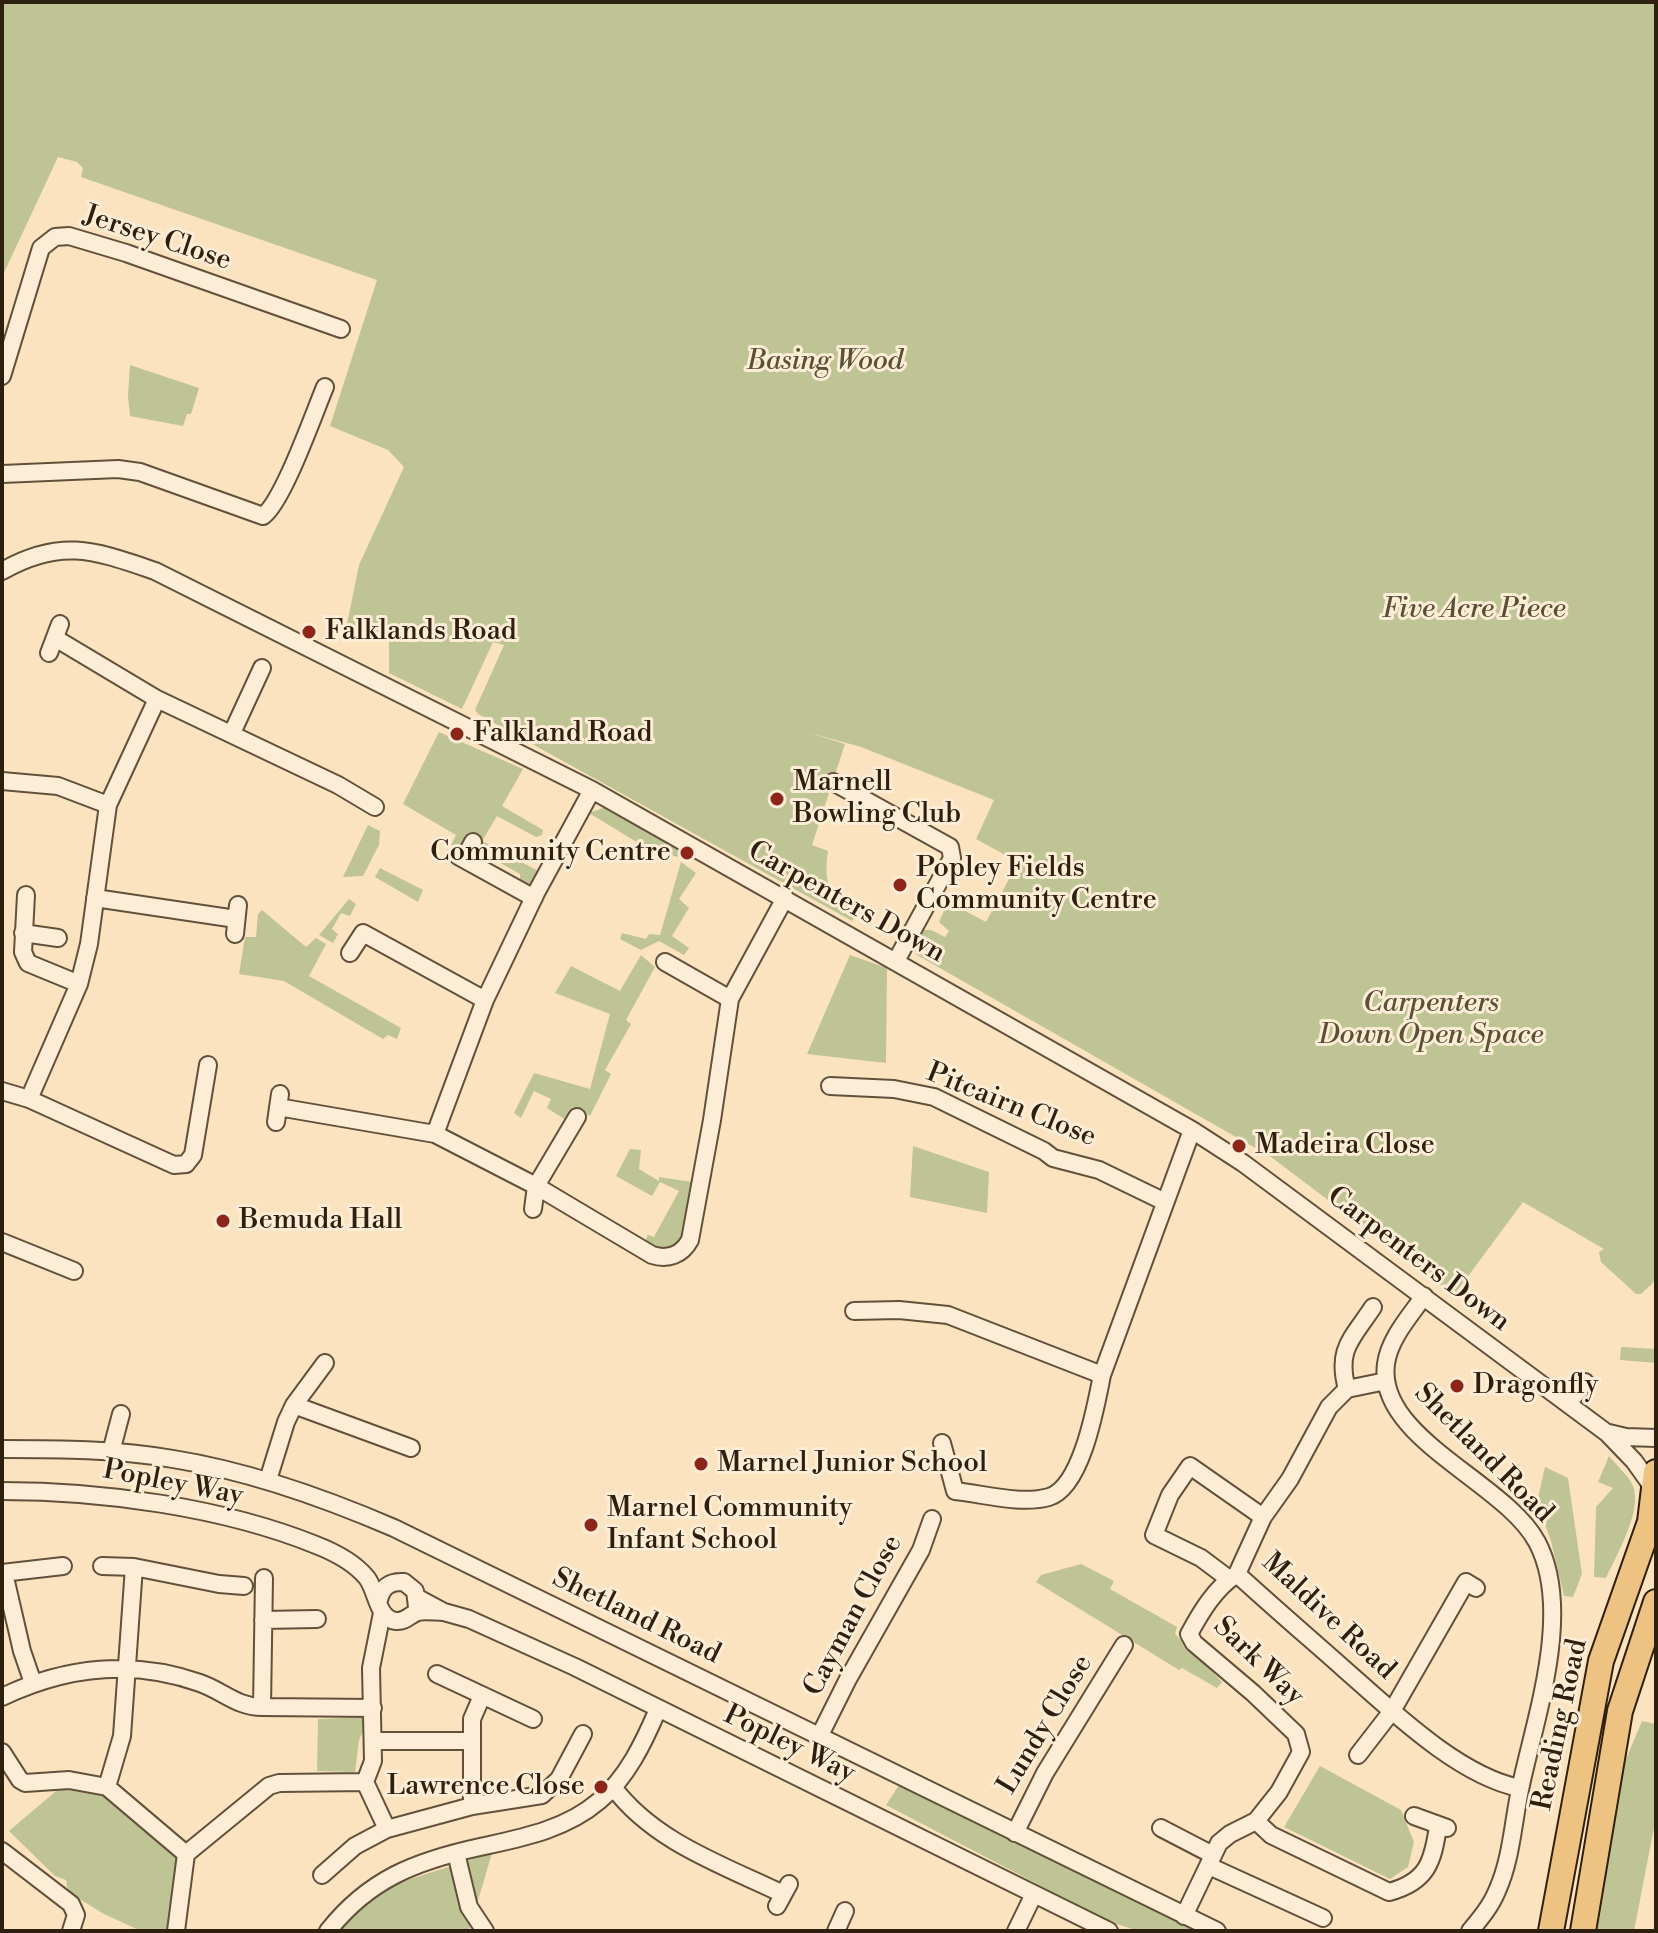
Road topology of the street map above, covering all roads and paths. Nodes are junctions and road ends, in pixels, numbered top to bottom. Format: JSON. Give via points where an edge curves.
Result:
{"nodes":[{"id":1,"x":341,"y":329,"type":"dead end"},
{"id":2,"x":2,"y":376,"type":"edge"},
{"id":3,"x":325,"y":387,"type":"dead end"},
{"id":4,"x":2,"y":474,"type":"edge"},
{"id":5,"x":2,"y":571,"type":"edge"},
{"id":6,"x":55,"y":638,"type":"dead end"},
{"id":7,"x":262,"y":668,"type":"dead end"},
{"id":8,"x":157,"y":699,"type":"junction"},
{"id":9,"x":232,"y":733,"type":"junction"},
{"id":10,"x":2,"y":781,"type":"edge"},
{"id":11,"x":833,"y":782,"type":"dead end"},
{"id":12,"x":592,"y":790,"type":"junction"},
{"id":13,"x":108,"y":805,"type":"junction"},
{"id":14,"x":375,"y":807,"type":"dead end"},
{"id":15,"x":473,"y":842,"type":"dead end"},
{"id":16,"x":26,"y":895,"type":"dead end"},
{"id":17,"x":95,"y":898,"type":"junction"},
{"id":18,"x":534,"y":898,"type":"junction"},
{"id":19,"x":785,"y":898,"type":"junction"},
{"id":20,"x":236,"y":919,"type":"dead end"},
{"id":21,"x":23,"y":933,"type":"junction"},
{"id":22,"x":58,"y":938,"type":"dead end"},
{"id":23,"x":350,"y":953,"type":"dead end"},
{"id":24,"x":896,"y":961,"type":"junction"},
{"id":25,"x":665,"y":962,"type":"dead end"},
{"id":26,"x":79,"y":984,"type":"junction"},
{"id":27,"x":730,"y":999,"type":"junction"},
{"id":28,"x":485,"y":1000,"type":"junction"},
{"id":29,"x":208,"y":1065,"type":"dead end"},
{"id":30,"x":829,"y":1085,"type":"dead end"},
{"id":31,"x":2,"y":1091,"type":"edge"},
{"id":32,"x":29,"y":1099,"type":"junction"},
{"id":33,"x":278,"y":1108,"type":"dead end"},
{"id":34,"x":577,"y":1117,"type":"dead end"},
{"id":35,"x":1192,"y":1130,"type":"junction"},
{"id":36,"x":435,"y":1134,"type":"junction"},
{"id":37,"x":536,"y":1186,"type":"junction"},
{"id":38,"x":1165,"y":1202,"type":"junction"},
{"id":39,"x":533,"y":1209,"type":"dead end"},
{"id":40,"x":2,"y":1242,"type":"edge"},
{"id":41,"x":74,"y":1271,"type":"dead end"},
{"id":42,"x":1424,"y":1296,"type":"junction"},
{"id":43,"x":1376,"y":1306,"type":"dead end"},
{"id":44,"x":854,"y":1310,"type":"dead end"},
{"id":45,"x":325,"y":1363,"type":"dead end"},
{"id":46,"x":1102,"y":1375,"type":"junction"},
{"id":47,"x":1386,"y":1381,"type":"junction"},
{"id":48,"x":1585,"y":1382,"type":"dead end"},
{"id":49,"x":1347,"y":1389,"type":"junction"},
{"id":50,"x":1569,"y":1403,"type":"junction"},
{"id":51,"x":294,"y":1405,"type":"junction"},
{"id":52,"x":121,"y":1414,"type":"dead end"},
{"id":53,"x":1607,"y":1433,"type":"junction"},
{"id":54,"x":1656,"y":1438,"type":"edge"},
{"id":55,"x":942,"y":1443,"type":"dead end"},
{"id":56,"x":410,"y":1448,"type":"dead end"},
{"id":57,"x":2,"y":1449,"type":"edge"},
{"id":58,"x":111,"y":1452,"type":"junction"},
{"id":59,"x":268,"y":1480,"type":"junction"},
{"id":60,"x":1655,"y":1483,"type":"edge"},
{"id":61,"x":2,"y":1491,"type":"edge"},
{"id":62,"x":935,"y":1514,"type":"dead end"},
{"id":63,"x":1263,"y":1517,"type":"junction"},
{"id":64,"x":63,"y":1566,"type":"dead end"},
{"id":65,"x":102,"y":1566,"type":"dead end"},
{"id":66,"x":134,"y":1567,"type":"junction"},
{"id":67,"x":3,"y":1573,"type":"edge"},
{"id":68,"x":1233,"y":1576,"type":"junction"},
{"id":69,"x":264,"y":1578,"type":"dead end"},
{"id":70,"x":368,"y":1580,"type":"junction"},
{"id":71,"x":391,"y":1583,"type":"junction"},
{"id":72,"x":244,"y":1586,"type":"dead end"},
{"id":73,"x":1476,"y":1588,"type":"dead end"},
{"id":74,"x":1656,"y":1602,"type":"edge"},
{"id":75,"x":380,"y":1606,"type":"junction"},
{"id":76,"x":413,"y":1610,"type":"junction"},
{"id":77,"x":317,"y":1619,"type":"dead end"},
{"id":78,"x":263,"y":1620,"type":"junction"},
{"id":79,"x":1124,"y":1644,"type":"dead end"},
{"id":80,"x":376,"y":1649,"type":"junction"},
{"id":81,"x":128,"y":1669,"type":"junction"},
{"id":82,"x":437,"y":1674,"type":"dead end"},
{"id":83,"x":33,"y":1683,"type":"junction"},
{"id":84,"x":482,"y":1696,"type":"junction"},
{"id":85,"x":2,"y":1697,"type":"edge"},
{"id":86,"x":262,"y":1707,"type":"junction"},
{"id":87,"x":373,"y":1708,"type":"junction"},
{"id":88,"x":658,"y":1709,"type":"junction"},
{"id":89,"x":1392,"y":1711,"type":"junction"},
{"id":90,"x":533,"y":1719,"type":"dead end"},
{"id":91,"x":583,"y":1734,"type":"dead end"},
{"id":92,"x":819,"y":1737,"type":"junction"},
{"id":93,"x":373,"y":1741,"type":"junction"},
{"id":94,"x":471,"y":1741,"type":"junction"},
{"id":95,"x":2,"y":1752,"type":"edge"},
{"id":96,"x":1358,"y":1755,"type":"dead end"},
{"id":97,"x":365,"y":1782,"type":"junction"},
{"id":98,"x":107,"y":1787,"type":"junction"},
{"id":99,"x":613,"y":1787,"type":"junction"},
{"id":100,"x":1520,"y":1788,"type":"junction"},
{"id":101,"x":472,"y":1806,"type":"junction"},
{"id":102,"x":1414,"y":1816,"type":"dead end"},
{"id":103,"x":1249,"y":1825,"type":"junction"},
{"id":104,"x":1161,"y":1828,"type":"dead end"},
{"id":105,"x":387,"y":1829,"type":"junction"},
{"id":106,"x":1015,"y":1833,"type":"junction"},
{"id":107,"x":2,"y":1851,"type":"edge"},
{"id":108,"x":456,"y":1853,"type":"junction"},
{"id":109,"x":186,"y":1854,"type":"junction"},
{"id":110,"x":1211,"y":1860,"type":"junction"},
{"id":111,"x":1594,"y":1867,"type":"junction"},
{"id":112,"x":322,"y":1875,"type":"dead end"},
{"id":113,"x":1034,"y":1894,"type":"junction"},
{"id":114,"x":783,"y":1895,"type":"dead end"},
{"id":115,"x":1184,"y":1916,"type":"junction"},
{"id":116,"x":1323,"y":1918,"type":"dead end"},
{"id":117,"x":71,"y":1931,"type":"edge"},
{"id":118,"x":176,"y":1931,"type":"edge"},
{"id":119,"x":328,"y":1931,"type":"edge"},
{"id":120,"x":485,"y":1931,"type":"edge"},
{"id":121,"x":1016,"y":1931,"type":"edge"},
{"id":122,"x":1109,"y":1931,"type":"edge"},
{"id":123,"x":1217,"y":1931,"type":"edge"},
{"id":124,"x":1470,"y":1931,"type":"edge"},
{"id":125,"x":1551,"y":1931,"type":"edge"},
{"id":126,"x":1573,"y":1931,"type":"edge"},
{"id":127,"x":1583,"y":1931,"type":"edge"}],
"edges":[{"from":1,"to":2,"type":"street","name":"Jersey Close","via":[[126,253],[69,236],[55,237],[41,248]]},
{"from":3,"to":4,"type":"street","via":[[286,478],[263,516],[140,472]]},
{"from":5,"to":12,"type":"street","name":"Carpenters Down","via":[[21,560],[62,550],[95,551],[155,571]]},
{"from":6,"to":8,"type":"street"},
{"from":7,"to":9,"type":"street"},
{"from":8,"to":9,"type":"street"},
{"from":8,"to":13,"type":"street"},
{"from":9,"to":14,"type":"street"},
{"from":10,"to":13,"type":"street","via":[[58,786]]},
{"from":11,"to":24,"type":"street","via":[[950,847],[952,858]]},
{"from":12,"to":18,"type":"street"},
{"from":12,"to":19,"type":"street","name":"Carpenters Down"},
{"from":13,"to":17,"type":"street"},
{"from":15,"to":18,"type":"street","via":[[461,857]]},
{"from":16,"to":21,"type":"street"},
{"from":17,"to":20,"type":"street"},
{"from":17,"to":26,"type":"street"},
{"from":18,"to":28,"type":"street"},
{"from":19,"to":24,"type":"street","name":"Carpenters Down"},
{"from":19,"to":27,"type":"street"},
{"from":21,"to":22,"type":"street"},
{"from":21,"to":26,"type":"street","via":[[28,963]]},
{"from":23,"to":28,"type":"street","via":[[363,933]]},
{"from":24,"to":35,"type":"street","name":"Carpenters Down"},
{"from":25,"to":27,"type":"street"},
{"from":26,"to":32,"type":"street"},
{"from":27,"to":37,"type":"street","via":[[692,1232],[682,1250],[668,1257],[652,1255]]},
{"from":28,"to":36,"type":"street"},
{"from":29,"to":32,"type":"street","via":[[193,1155],[186,1164],[174,1165]]},
{"from":30,"to":38,"type":"street","name":"Pitcairn Close","via":[[934,1097],[1053,1158],[1099,1170]]},
{"from":31,"to":32,"type":"street"},
{"from":33,"to":36,"type":"street"},
{"from":34,"to":37,"type":"street"},
{"from":35,"to":38,"type":"street"},
{"from":35,"to":42,"type":"street","name":"Carpenters Down"},
{"from":36,"to":37,"type":"street"},
{"from":37,"to":39,"type":"street"},
{"from":38,"to":46,"type":"street"},
{"from":40,"to":41,"type":"street"},
{"from":42,"to":47,"type":"street","name":"Shetland Road","via":[[1392,1344]]},
{"from":42,"to":50,"type":"street","name":"Carpenters Down"},
{"from":43,"to":49,"type":"street","via":[[1345,1350],[1341,1362]]},
{"from":44,"to":46,"type":"street","via":[[948,1315]]},
{"from":45,"to":51,"type":"street"},
{"from":46,"to":55,"type":"street","via":[[1095,1414],[1071,1478],[1051,1496],[1021,1499],[955,1491]]},
{"from":47,"to":49,"type":"street"},
{"from":47,"to":100,"type":"street","name":"Shetland Road","via":[[1402,1418],[1522,1521],[1546,1563],[1551,1586],[1548,1652]]},
{"from":48,"to":50,"type":"street"},
{"from":49,"to":63,"type":"street","name":"Maldive Road","via":[[1329,1407]]},
{"from":50,"to":53,"type":"street","name":"Carpenters Down"},
{"from":51,"to":56,"type":"street"},
{"from":51,"to":59,"type":"street"},
{"from":52,"to":58,"type":"street"},
{"from":53,"to":54,"type":"street"},
{"from":53,"to":60,"type":"street","name":"Carpenters Down"},
{"from":57,"to":58,"type":"street","name":"Shetland Road"},
{"from":58,"to":59,"type":"street","name":"Shetland Road"},
{"from":59,"to":92,"type":"street","name":"Shetland Road","via":[[394,1528]]},
{"from":60,"to":125,"type":"highway","name":"Reading Road","via":[[1643,1548],[1601,1661]]},
{"from":61,"to":70,"type":"street","name":"Popley Way","via":[[67,1491],[224,1517],[317,1545],[349,1562]]},
{"from":62,"to":92,"type":"street","name":"Cayman Close","via":[[921,1550]]},
{"from":63,"to":68,"type":"street","name":"Maldive Road"},
{"from":63,"to":68,"type":"street","via":[[1190,1466],[1170,1495],[1154,1535]]},
{"from":64,"to":67,"type":"street"},
{"from":65,"to":66,"type":"street"},
{"from":66,"to":72,"type":"street"},
{"from":66,"to":81,"type":"street"},
{"from":67,"to":83,"type":"street"},
{"from":68,"to":89,"type":"street","name":"Maldive Road"},
{"from":68,"to":103,"type":"street","name":"Sark Way","via":[[1203,1608],[1189,1634],[1296,1734],[1301,1752],[1279,1792]]},
{"from":69,"to":78,"type":"street"},
{"from":70,"to":71,"type":"street","name":"Popley Way"},
{"from":70,"to":75,"type":"street","name":"Popley Way"},
{"from":71,"to":75,"type":"street"},
{"from":71,"to":76,"type":"street","name":"Popley Way","via":[[411,1585]]},
{"from":73,"to":89,"type":"street","via":[[1466,1582]]},
{"from":74,"to":111,"type":"highway","name":"Reading Road","via":[[1620,1711]]},
{"from":75,"to":76,"type":"street","name":"Popley Way","via":[[391,1620]]},
{"from":75,"to":80,"type":"street"},
{"from":76,"to":80,"type":"street"},
{"from":76,"to":88,"type":"street","name":"Popley Way","via":[[469,1619]]},
{"from":77,"to":78,"type":"street"},
{"from":78,"to":86,"type":"street"},
{"from":79,"to":106,"type":"street","name":"Lundy Close"},
{"from":80,"to":87,"type":"street","via":[[371,1668]]},
{"from":81,"to":83,"type":"street","via":[[82,1671]]},
{"from":81,"to":86,"type":"street","via":[[172,1674],[209,1686],[239,1704]]},
{"from":81,"to":98,"type":"street","via":[[122,1736]]},
{"from":82,"to":84,"type":"street"},
{"from":83,"to":85,"type":"street"},
{"from":84,"to":90,"type":"street"},
{"from":84,"to":94,"type":"street","via":[[472,1719]]},
{"from":86,"to":87,"type":"street"},
{"from":87,"to":93,"type":"street"},
{"from":88,"to":99,"type":"street"},
{"from":88,"to":113,"type":"street","name":"Popley Way"},
{"from":89,"to":96,"type":"street"},
{"from":89,"to":100,"type":"street","name":"Maldive Road","via":[[1450,1756]]},
{"from":91,"to":101,"type":"street","via":[[559,1779],[542,1795]]},
{"from":92,"to":106,"type":"street","name":"Shetland Road"},
{"from":93,"to":94,"type":"street"},
{"from":93,"to":97,"type":"street"},
{"from":94,"to":101,"type":"street"},
{"from":95,"to":98,"type":"street","via":[[25,1783],[69,1780]]},
{"from":97,"to":105,"type":"street"},
{"from":97,"to":109,"type":"street","via":[[269,1786]]},
{"from":98,"to":109,"type":"street"},
{"from":99,"to":108,"type":"street","via":[[586,1810],[542,1832]]},
{"from":99,"to":114,"type":"street","via":[[644,1822],[669,1838]]},
{"from":100,"to":124,"type":"street","name":"Shetland Road","via":[[1498,1890]]},
{"from":101,"to":105,"type":"street"},
{"from":102,"to":103,"type":"street","via":[[1444,1827],[1425,1873],[1406,1888],[1389,1892]]},
{"from":103,"to":110,"type":"street","via":[[1219,1843]]},
{"from":104,"to":110,"type":"street"},
{"from":105,"to":112,"type":"street","via":[[355,1846]]},
{"from":106,"to":115,"type":"street","name":"Shetland Road"},
{"from":107,"to":117,"type":"street","via":[[74,1908]]},
{"from":108,"to":119,"type":"street","via":[[385,1879],[346,1909]]},
{"from":108,"to":120,"type":"street","via":[[469,1907]]},
{"from":109,"to":118,"type":"street"},
{"from":110,"to":115,"type":"street"},
{"from":110,"to":116,"type":"street"},
{"from":111,"to":126,"type":"highway","via":[[1583,1881]]},
{"from":111,"to":127,"type":"highway","name":"Reading Road"},
{"from":113,"to":121,"type":"street"},
{"from":113,"to":122,"type":"street","name":"Popley Way"},
{"from":115,"to":123,"type":"street","name":"Shetland Road"}]}
